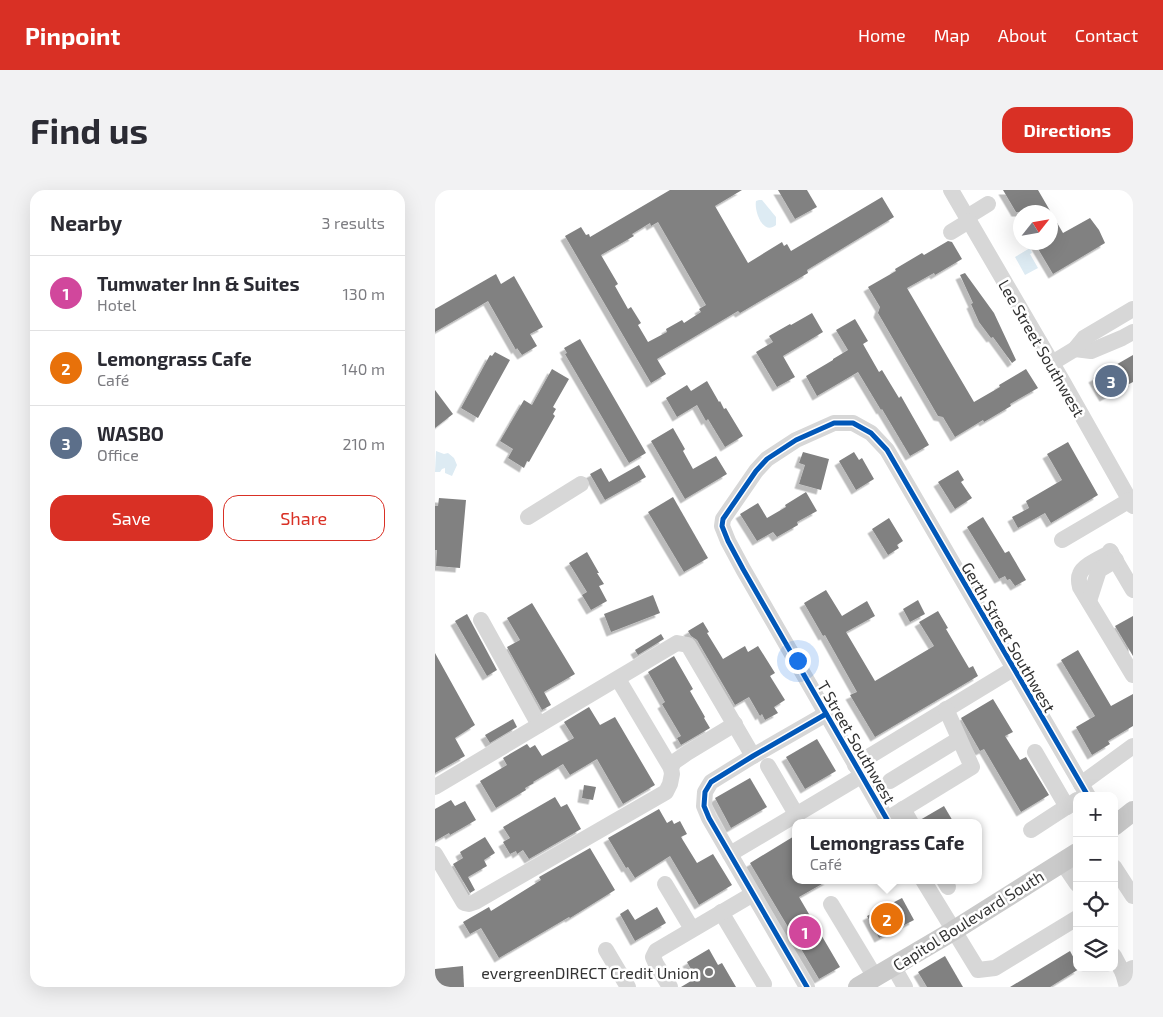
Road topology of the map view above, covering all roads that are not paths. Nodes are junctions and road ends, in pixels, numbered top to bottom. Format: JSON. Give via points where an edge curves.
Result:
{"nodes":[{"id":1,"x":951,"y":190,"type":"edge"},
{"id":2,"x":988,"y":204,"type":"dead end"},
{"id":3,"x":968,"y":219,"type":"junction"},
{"id":4,"x":951,"y":232,"type":"dead end"},
{"id":5,"x":1133,"y":308,"type":"edge"},
{"id":6,"x":1133,"y":332,"type":"edge"},
{"id":7,"x":1075,"y":349,"type":"junction"},
{"id":8,"x":1052,"y":363,"type":"junction"},
{"id":9,"x":581,"y":484,"type":"dead end"},
{"id":10,"x":1131,"y":503,"type":"edge"},
{"id":11,"x":528,"y":517,"type":"dead end"},
{"id":12,"x":1062,"y":540,"type":"dead end"},
{"id":13,"x":743,"y":569,"type":"joint"},
{"id":14,"x":1133,"y":590,"type":"edge"},
{"id":15,"x":481,"y":620,"type":"dead end"},
{"id":16,"x":1013,"y":668,"type":"junction"},
{"id":17,"x":1133,"y":675,"type":"edge"},
{"id":18,"x":618,"y":679,"type":"junction"},
{"id":19,"x":946,"y":709,"type":"junction"},
{"id":20,"x":826,"y":714,"type":"junction"},
{"id":21,"x":735,"y":724,"type":"junction"},
{"id":22,"x":539,"y":726,"type":"junction"},
{"id":23,"x":959,"y":739,"type":"junction"},
{"id":24,"x":1133,"y":746,"type":"edge"},
{"id":25,"x":1035,"y":752,"type":"dead end"},
{"id":26,"x":753,"y":756,"type":"junction"},
{"id":27,"x":768,"y":766,"type":"dead end"},
{"id":28,"x":671,"y":768,"type":"junction"},
{"id":29,"x":858,"y":770,"type":"junction"},
{"id":30,"x":890,"y":781,"type":"dead end"},
{"id":31,"x":435,"y":787,"type":"edge"},
{"id":32,"x":1076,"y":792,"type":"edge"},
{"id":33,"x":1078,"y":792,"type":"edge"},
{"id":34,"x":1084,"y":792,"type":"edge"},
{"id":35,"x":1073,"y":801,"type":"edge"},
{"id":36,"x":1133,"y":811,"type":"edge"},
{"id":37,"x":796,"y":814,"type":"junction"},
{"id":38,"x":907,"y":816,"type":"edge"},
{"id":39,"x":887,"y":819,"type":"edge"},
{"id":40,"x":1118,"y":823,"type":"edge"},
{"id":41,"x":1031,"y":830,"type":"dead end"},
{"id":42,"x":435,"y":854,"type":"edge"},
{"id":43,"x":730,"y":854,"type":"junction"},
{"id":44,"x":1069,"y":858,"type":"edge"},
{"id":45,"x":1118,"y":873,"type":"edge"},
{"id":46,"x":1076,"y":882,"type":"edge"},
{"id":47,"x":665,"y":884,"type":"dead end"},
{"id":48,"x":925,"y":884,"type":"edge"},
{"id":49,"x":753,"y":894,"type":"junction"},
{"id":50,"x":1133,"y":896,"type":"edge"},
{"id":51,"x":831,"y":904,"type":"dead end"},
{"id":52,"x":721,"y":912,"type":"junction"},
{"id":53,"x":1073,"y":920,"type":"edge"},
{"id":54,"x":692,"y":929,"type":"junction"},
{"id":55,"x":953,"y":931,"type":"junction"},
{"id":56,"x":606,"y":950,"type":"dead end"},
{"id":57,"x":1118,"y":962,"type":"edge"},
{"id":58,"x":893,"y":966,"type":"junction"},
{"id":59,"x":1128,"y":976,"type":"edge"},
{"id":60,"x":867,"y":982,"type":"edge"},
{"id":61,"x":764,"y":984,"type":"dead end"},
{"id":62,"x":628,"y":987,"type":"edge"},
{"id":63,"x":670,"y":987,"type":"edge"},
{"id":64,"x":807,"y":987,"type":"edge"},
{"id":65,"x":905,"y":987,"type":"edge"}],
"edges":[{"from":1,"to":3,"type":"street","name":"Lee Street Southwest"},
{"from":2,"to":3,"type":"street"},
{"from":3,"to":4,"type":"street"},
{"from":3,"to":8,"type":"street","name":"Lee Street Southwest"},
{"from":5,"to":7,"type":"street","via":[[1084,338]]},
{"from":6,"to":7,"type":"street","via":[[1091,351]]},
{"from":7,"to":8,"type":"street"},
{"from":8,"to":10,"type":"street","name":"Lee Street Southwest"},
{"from":9,"to":11,"type":"street"},
{"from":10,"to":12,"type":"street"},
{"from":13,"to":16,"type":"street","name":"Gerth Street Southwest","via":[[722,526],[723,519],[756,471],[767,458],[796,440],[834,423],[853,423],[871,433],[887,450]]},
{"from":13,"to":20,"type":"street","name":"T Street Southwest"},
{"from":14,"to":17,"type":"street","via":[[1112,553],[1080,573],[1080,587]]},
{"from":15,"to":22,"type":"street"},
{"from":16,"to":19,"type":"street"},
{"from":16,"to":33,"type":"street","name":"Gerth Street Southwest"},
{"from":18,"to":21,"type":"street","via":[[677,643],[688,645]]},
{"from":18,"to":22,"type":"street"},
{"from":18,"to":28,"type":"street"},
{"from":19,"to":23,"type":"street"},
{"from":19,"to":29,"type":"street"},
{"from":20,"to":26,"type":"street"},
{"from":20,"to":29,"type":"street","name":"T Street Southwest"},
{"from":21,"to":26,"type":"street"},
{"from":21,"to":28,"type":"street","via":[[687,753]]},
{"from":22,"to":31,"type":"street"},
{"from":23,"to":30,"type":"street"},
{"from":23,"to":38,"type":"street","via":[[972,767]]},
{"from":24,"to":34,"type":"street"},
{"from":25,"to":32,"type":"street"},
{"from":26,"to":43,"type":"street","via":[[711,782],[705,792],[709,818]]},
{"from":27,"to":37,"type":"street"},
{"from":28,"to":42,"type":"street","via":[[671,784],[666,792],[475,902],[464,903]]},
{"from":29,"to":37,"type":"street"},
{"from":29,"to":39,"type":"street","name":"T Street Southwest"},
{"from":35,"to":41,"type":"street"},
{"from":36,"to":40,"type":"main road"},
{"from":37,"to":43,"type":"street"},
{"from":43,"to":49,"type":"street"},
{"from":44,"to":46,"type":"street"},
{"from":44,"to":55,"type":"main road","name":"Capitol Boulevard South"},
{"from":45,"to":50,"type":"street"},
{"from":47,"to":54,"type":"street"},
{"from":48,"to":55,"type":"street"},
{"from":49,"to":52,"type":"street"},
{"from":49,"to":64,"type":"street"},
{"from":51,"to":60,"type":"street"},
{"from":52,"to":54,"type":"street"},
{"from":52,"to":61,"type":"street"},
{"from":53,"to":55,"type":"street","via":[[995,968],[978,970]]},
{"from":54,"to":63,"type":"street","via":[[656,951],[653,957]]},
{"from":55,"to":58,"type":"main road","name":"Capitol Boulevard South"},
{"from":56,"to":62,"type":"street"},
{"from":57,"to":59,"type":"street"},
{"from":58,"to":60,"type":"main road","name":"Capitol Boulevard South"},
{"from":58,"to":65,"type":"street"}]}
